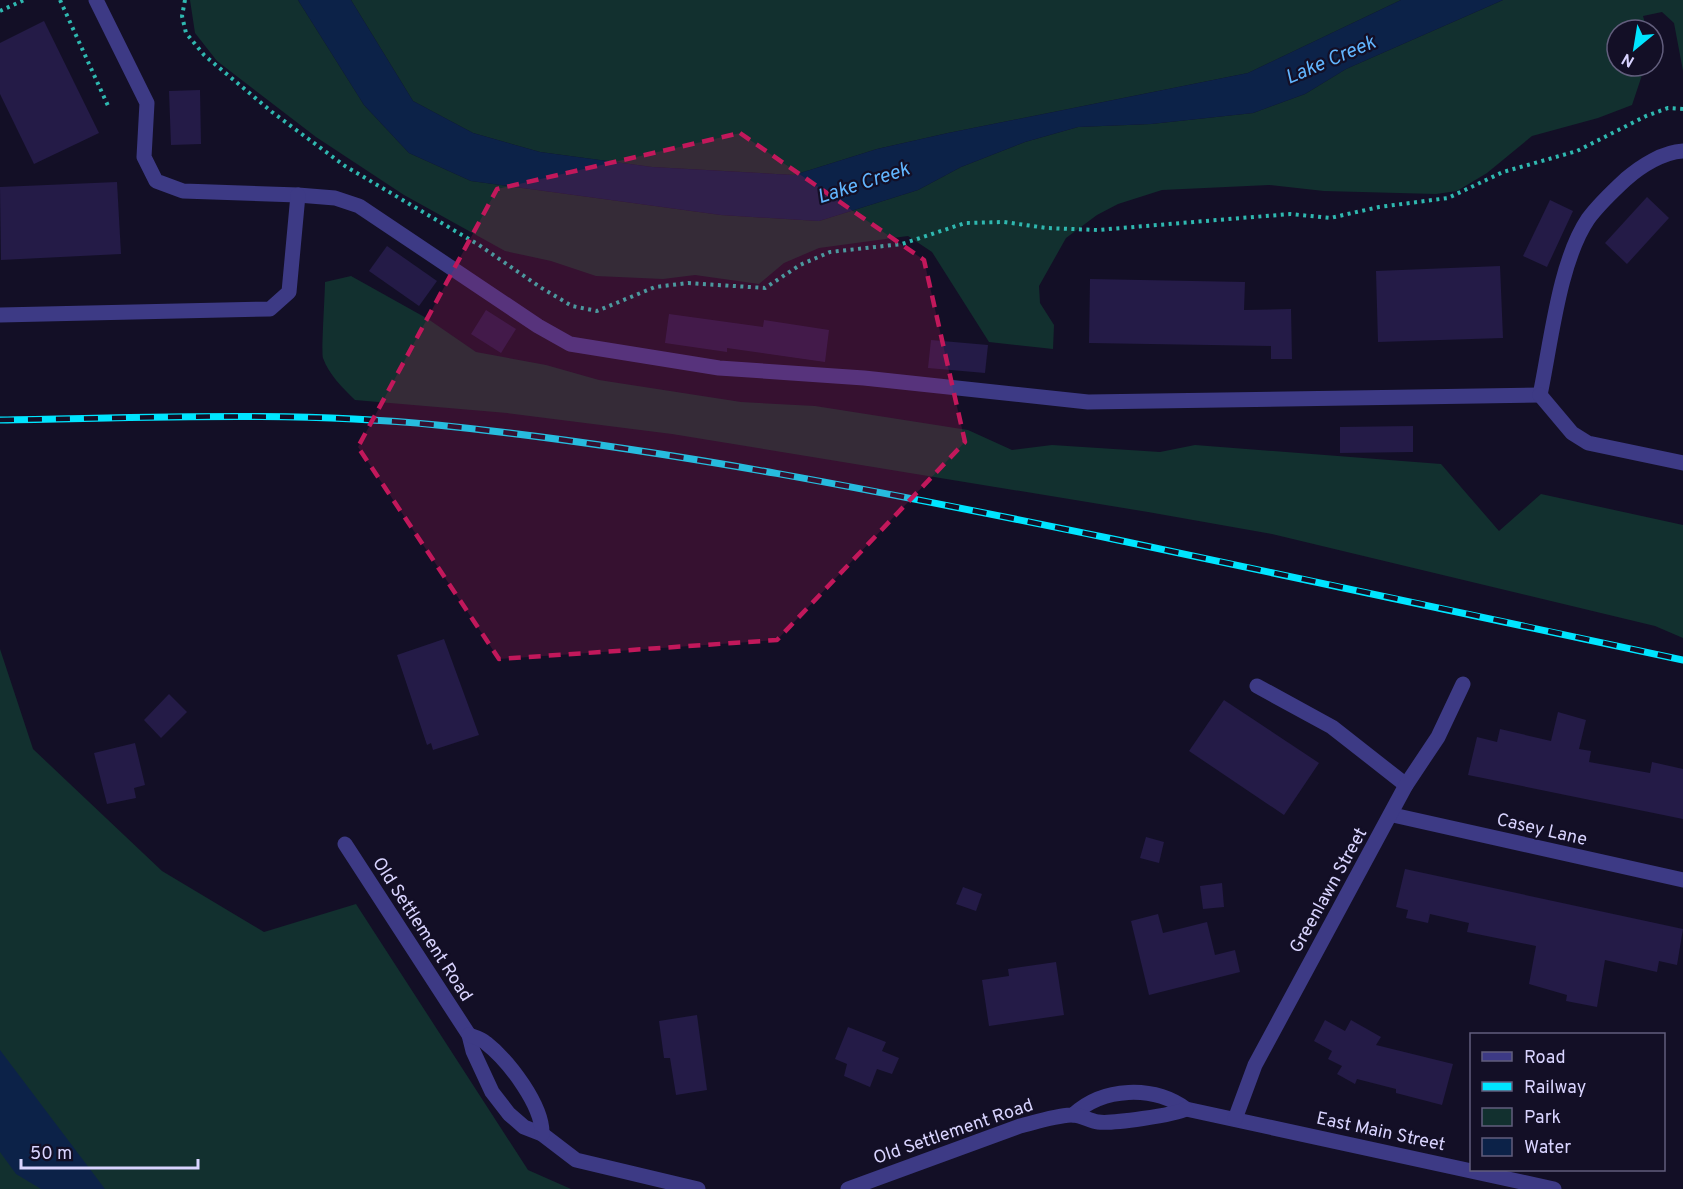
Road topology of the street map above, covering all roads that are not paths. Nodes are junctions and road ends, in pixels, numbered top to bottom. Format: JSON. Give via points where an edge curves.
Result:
{"nodes":[{"id":1,"x":96,"y":0,"type":"edge"},
{"id":2,"x":1683,"y":151,"type":"edge"},
{"id":3,"x":298,"y":195,"type":"junction"},
{"id":4,"x":0,"y":315,"type":"edge"},
{"id":5,"x":1540,"y":395,"type":"junction"},
{"id":6,"x":1683,"y":463,"type":"edge"},
{"id":7,"x":1463,"y":684,"type":"dead end"},
{"id":8,"x":1257,"y":686,"type":"dead end"},
{"id":9,"x":1406,"y":785,"type":"junction"},
{"id":10,"x":1392,"y":815,"type":"junction"},
{"id":11,"x":345,"y":844,"type":"dead end"},
{"id":12,"x":1683,"y":880,"type":"edge"},
{"id":13,"x":469,"y":1035,"type":"junction"},
{"id":14,"x":1186,"y":1109,"type":"junction"},
{"id":15,"x":1073,"y":1114,"type":"junction"},
{"id":16,"x":1235,"y":1119,"type":"junction"},
{"id":17,"x":542,"y":1134,"type":"junction"},
{"id":18,"x":1470,"y":1171,"type":"edge"},
{"id":19,"x":1472,"y":1171,"type":"edge"},
{"id":20,"x":698,"y":1189,"type":"edge"},
{"id":21,"x":848,"y":1189,"type":"edge"},
{"id":22,"x":1554,"y":1189,"type":"edge"}],
"edges":[{"from":1,"to":3,"type":"street","via":[[147,103],[144,157],[156,181],[183,191]]},
{"from":2,"to":5,"type":"street","via":[[1639,168],[1608,195],[1588,220],[1568,259]]},
{"from":3,"to":4,"type":"street","via":[[290,292],[270,309]]},
{"from":3,"to":5,"type":"street","via":[[335,198],[359,206],[570,344],[719,368],[864,378],[1088,402]]},
{"from":5,"to":6,"type":"street","via":[[1572,433],[1588,443]]},
{"from":7,"to":9,"type":"street","name":"Greenlawn Street","via":[[1437,737]]},
{"from":8,"to":9,"type":"street","via":[[1332,727]]},
{"from":9,"to":10,"type":"street","name":"Greenlawn Street"},
{"from":10,"to":12,"type":"street","name":"Casey Lane"},
{"from":10,"to":16,"type":"street","name":"Greenlawn Street","via":[[1255,1065]]},
{"from":11,"to":13,"type":"street","name":"Old Settlement Road"},
{"from":13,"to":17,"type":"street","name":"Old Settlement Road","via":[[492,1092],[524,1127]]},
{"from":13,"to":17,"type":"street","name":"Old Settlement Road","via":[[486,1042],[513,1072],[539,1110]]},
{"from":14,"to":15,"type":"street","name":"Old Settlement Road","via":[[1112,1123]]},
{"from":14,"to":15,"type":"street","name":"Old Settlement Road","via":[[1173,1099],[1147,1092],[1106,1095]]},
{"from":14,"to":16,"type":"street","name":"Old Settlement Road"},
{"from":15,"to":21,"type":"street","name":"Old Settlement Road","via":[[1020,1126]]},
{"from":16,"to":18,"type":"street","name":"East Main Street"},
{"from":17,"to":20,"type":"street","name":"Old Settlement Road","via":[[576,1160]]},
{"from":19,"to":22,"type":"street","name":"East Main Street"}]}
